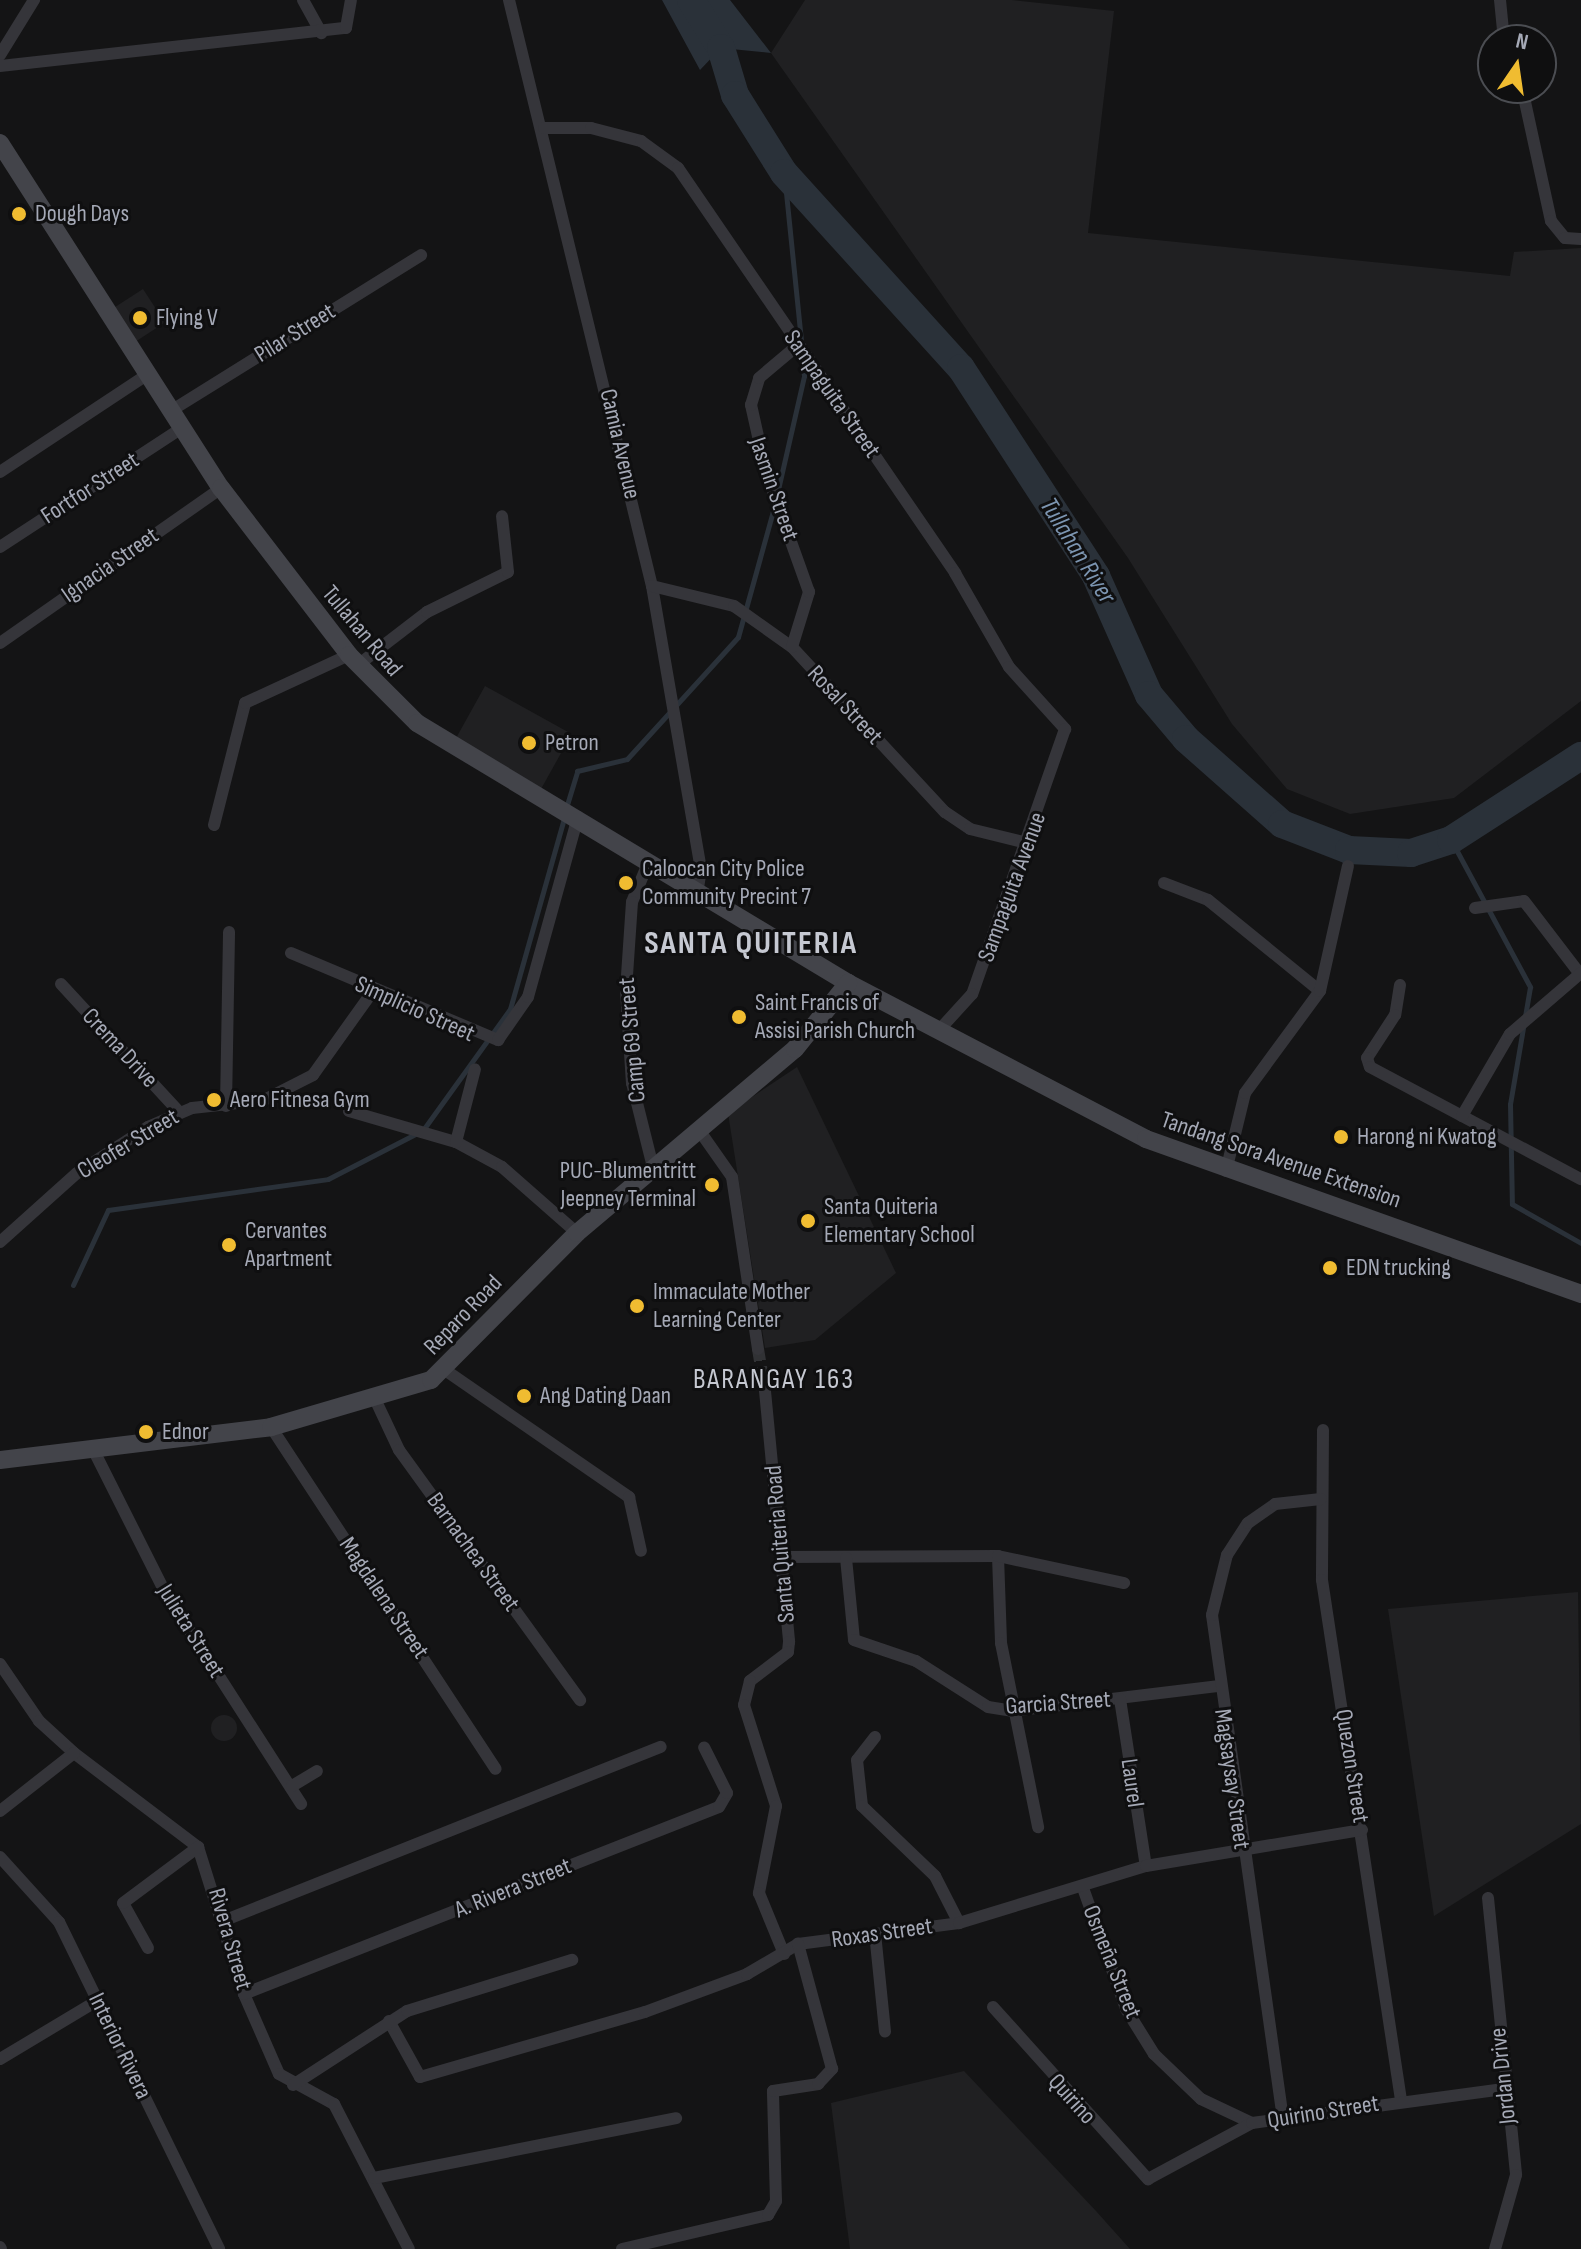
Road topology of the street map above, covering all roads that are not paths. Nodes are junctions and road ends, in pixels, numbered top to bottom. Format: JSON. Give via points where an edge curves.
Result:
{"nodes":[{"id":1,"x":34,"y":0,"type":"edge"},
{"id":2,"x":303,"y":0,"type":"edge"},
{"id":3,"x":351,"y":0,"type":"edge"},
{"id":4,"x":509,"y":0,"type":"edge"},
{"id":5,"x":1500,"y":0,"type":"edge"},
{"id":6,"x":1502,"y":24,"type":"edge"},
{"id":7,"x":321,"y":33,"type":"junction"},
{"id":8,"x":0,"y":55,"type":"edge"},
{"id":9,"x":0,"y":66,"type":"edge"},
{"id":10,"x":1525,"y":104,"type":"edge"},
{"id":11,"x":544,"y":128,"type":"junction"},
{"id":12,"x":0,"y":143,"type":"edge"},
{"id":13,"x":1581,"y":239,"type":"edge"},
{"id":14,"x":421,"y":255,"type":"dead end"},
{"id":15,"x":798,"y":345,"type":"junction"},
{"id":16,"x":145,"y":376,"type":"junction"},
{"id":17,"x":169,"y":412,"type":"junction"},
{"id":18,"x":180,"y":429,"type":"junction"},
{"id":19,"x":0,"y":472,"type":"edge"},
{"id":20,"x":221,"y":488,"type":"junction"},
{"id":21,"x":502,"y":516,"type":"dead end"},
{"id":22,"x":0,"y":547,"type":"edge"},
{"id":23,"x":652,"y":586,"type":"junction"},
{"id":24,"x":0,"y":643,"type":"edge"},
{"id":25,"x":792,"y":647,"type":"junction"},
{"id":26,"x":354,"y":660,"type":"junction"},
{"id":27,"x":1066,"y":737,"type":"joint"},
{"id":28,"x":578,"y":817,"type":"junction"},
{"id":29,"x":214,"y":825,"type":"dead end"},
{"id":30,"x":1027,"y":843,"type":"junction"},
{"id":31,"x":649,"y":861,"type":"junction"},
{"id":32,"x":1348,"y":866,"type":"dead end"},
{"id":33,"x":1164,"y":883,"type":"dead end"},
{"id":34,"x":697,"y":893,"type":"junction"},
{"id":35,"x":1475,"y":908,"type":"dead end"},
{"id":36,"x":229,"y":932,"type":"dead end"},
{"id":37,"x":291,"y":953,"type":"dead end"},
{"id":38,"x":1580,"y":974,"type":"edge"},
{"id":39,"x":848,"y":983,"type":"junction"},
{"id":40,"x":61,"y":984,"type":"dead end"},
{"id":41,"x":1400,"y":985,"type":"dead end"},
{"id":42,"x":373,"y":991,"type":"junction"},
{"id":43,"x":1320,"y":991,"type":"junction"},
{"id":44,"x":942,"y":1027,"type":"junction"},
{"id":45,"x":475,"y":1069,"type":"dead end"},
{"id":46,"x":226,"y":1106,"type":"junction"},
{"id":47,"x":349,"y":1111,"type":"dead end"},
{"id":48,"x":179,"y":1112,"type":"junction"},
{"id":49,"x":1462,"y":1116,"type":"junction"},
{"id":50,"x":699,"y":1130,"type":"junction"},
{"id":51,"x":456,"y":1142,"type":"junction"},
{"id":52,"x":654,"y":1171,"type":"junction"},
{"id":53,"x":1226,"y":1171,"type":"junction"},
{"id":54,"x":1581,"y":1179,"type":"edge"},
{"id":55,"x":577,"y":1233,"type":"junction"},
{"id":56,"x":0,"y":1242,"type":"edge"},
{"id":57,"x":1581,"y":1294,"type":"edge"},
{"id":58,"x":758,"y":1349,"type":"tunnel mouth"},
{"id":59,"x":445,"y":1370,"type":"junction"},
{"id":60,"x":765,"y":1391,"type":"tunnel mouth"},
{"id":61,"x":375,"y":1399,"type":"junction"},
{"id":62,"x":271,"y":1427,"type":"junction"},
{"id":63,"x":1323,"y":1430,"type":"dead end"},
{"id":64,"x":94,"y":1451,"type":"junction"},
{"id":65,"x":0,"y":1460,"type":"edge"},
{"id":66,"x":1321,"y":1499,"type":"junction"},
{"id":67,"x":641,"y":1551,"type":"dead end"},
{"id":68,"x":998,"y":1556,"type":"junction"},
{"id":69,"x":784,"y":1557,"type":"junction"},
{"id":70,"x":846,"y":1558,"type":"junction"},
{"id":71,"x":1124,"y":1583,"type":"dead end"},
{"id":72,"x":0,"y":1664,"type":"edge"},
{"id":73,"x":1219,"y":1686,"type":"junction"},
{"id":74,"x":1120,"y":1699,"type":"junction"},
{"id":75,"x":580,"y":1700,"type":"dead end"},
{"id":76,"x":1012,"y":1711,"type":"junction"},
{"id":77,"x":875,"y":1737,"type":"dead end"},
{"id":78,"x":661,"y":1747,"type":"dead end"},
{"id":79,"x":704,"y":1747,"type":"dead end"},
{"id":80,"x":74,"y":1753,"type":"junction"},
{"id":81,"x":496,"y":1769,"type":"dead end"},
{"id":82,"x":317,"y":1771,"type":"dead end"},
{"id":83,"x":292,"y":1786,"type":"junction"},
{"id":84,"x":301,"y":1804,"type":"dead end"},
{"id":85,"x":0,"y":1811,"type":"edge"},
{"id":86,"x":1038,"y":1827,"type":"dead end"},
{"id":87,"x":1362,"y":1830,"type":"junction"},
{"id":88,"x":198,"y":1847,"type":"junction"},
{"id":89,"x":1241,"y":1849,"type":"junction"},
{"id":90,"x":0,"y":1857,"type":"edge"},
{"id":91,"x":1146,"y":1866,"type":"junction"},
{"id":92,"x":1083,"y":1888,"type":"junction"},
{"id":93,"x":1488,"y":1898,"type":"dead end"},
{"id":94,"x":223,"y":1921,"type":"junction"},
{"id":95,"x":959,"y":1923,"type":"junction"},
{"id":96,"x":875,"y":1933,"type":"junction"},
{"id":97,"x":798,"y":1944,"type":"junction"},
{"id":98,"x":148,"y":1948,"type":"dead end"},
{"id":99,"x":784,"y":1954,"type":"junction"},
{"id":100,"x":572,"y":1960,"type":"dead end"},
{"id":101,"x":244,"y":1994,"type":"junction"},
{"id":102,"x":97,"y":2001,"type":"junction"},
{"id":103,"x":993,"y":2007,"type":"dead end"},
{"id":104,"x":389,"y":2021,"type":"junction"},
{"id":105,"x":885,"y":2031,"type":"dead end"},
{"id":106,"x":0,"y":2059,"type":"edge"},
{"id":107,"x":293,"y":2085,"type":"junction"},
{"id":108,"x":1502,"y":2089,"type":"junction"},
{"id":109,"x":1401,"y":2100,"type":"junction"},
{"id":110,"x":676,"y":2118,"type":"dead end"},
{"id":111,"x":1283,"y":2119,"type":"junction"},
{"id":112,"x":1252,"y":2123,"type":"junction"},
{"id":113,"x":374,"y":2178,"type":"junction"},
{"id":114,"x":1158,"y":2178,"type":"joint"},
{"id":115,"x":219,"y":2249,"type":"edge"},
{"id":116,"x":409,"y":2249,"type":"edge"},
{"id":117,"x":622,"y":2249,"type":"edge"},
{"id":118,"x":1495,"y":2249,"type":"edge"}],
"edges":[{"from":1,"to":8,"type":"street"},
{"from":2,"to":7,"type":"street"},
{"from":3,"to":7,"type":"street","via":[[346,28]]},
{"from":4,"to":11,"type":"street","name":"Camia Avenue"},
{"from":5,"to":6,"type":"street"},
{"from":7,"to":9,"type":"street"},
{"from":10,"to":13,"type":"street","via":[[1551,221],[1565,238]]},
{"from":11,"to":15,"type":"street","name":"Sampaguita Street","via":[[591,128],[641,141],[678,168]]},
{"from":11,"to":23,"type":"street","name":"Camia Avenue"},
{"from":12,"to":16,"type":"main road","name":"Tullahan Road"},
{"from":14,"to":17,"type":"street","name":"Pilar Street"},
{"from":15,"to":25,"type":"street","name":"Jasmin Street","via":[[759,378],[751,405],[766,472],[809,592]]},
{"from":15,"to":27,"type":"street","name":"Sampaguita Street","via":[[955,573],[1009,667],[1058,719]]},
{"from":16,"to":17,"type":"main road","name":"Tullahan Road"},
{"from":16,"to":19,"type":"street"},
{"from":17,"to":18,"type":"main road","name":"Tullahan Road"},
{"from":18,"to":20,"type":"main road","name":"Tullahan Road"},
{"from":18,"to":22,"type":"street","name":"Fortfor Street"},
{"from":20,"to":24,"type":"street","name":"Ignacia Street"},
{"from":20,"to":26,"type":"main road","name":"Tullahan Road"},
{"from":21,"to":26,"type":"street","via":[[508,572],[427,612]]},
{"from":23,"to":25,"type":"street","name":"Rosal Street","via":[[719,597]]},
{"from":23,"to":34,"type":"street","name":"Camia Avenue","via":[[701,869]]},
{"from":25,"to":30,"type":"street","name":"Rosal Street","via":[[945,812],[970,829]]},
{"from":26,"to":28,"type":"main road","name":"Tullahan Road","via":[[417,723]]},
{"from":26,"to":29,"type":"street","via":[[245,703]]},
{"from":27,"to":30,"type":"street","name":"Sampaguita Avenue"},
{"from":28,"to":31,"type":"main road","name":"Tullahan Road"},
{"from":28,"to":42,"type":"street","name":"Simplicio Street","via":[[528,997],[498,1040]]},
{"from":30,"to":44,"type":"street","name":"Sampaguita Avenue","via":[[972,994]]},
{"from":31,"to":34,"type":"main road","name":"Tullahan Road"},
{"from":31,"to":52,"type":"street","name":"Camp 69 Street","via":[[632,902],[626,991],[632,1083]]},
{"from":32,"to":43,"type":"street"},
{"from":33,"to":43,"type":"street","via":[[1208,900]]},
{"from":34,"to":39,"type":"main road","name":"Tullahan Road"},
{"from":35,"to":38,"type":"street","via":[[1524,901]]},
{"from":36,"to":46,"type":"street"},
{"from":37,"to":42,"type":"street","name":"Simplicio Street"},
{"from":38,"to":49,"type":"street","via":[[1510,1034]]},
{"from":39,"to":44,"type":"main road","name":"Tandang Sora Avenue Extension"},
{"from":39,"to":50,"type":"main road","name":"Reparo Road","via":[[795,1049]]},
{"from":40,"to":48,"type":"street","name":"Crema Drive"},
{"from":41,"to":49,"type":"street","via":[[1395,1015],[1367,1058],[1370,1067]]},
{"from":42,"to":46,"type":"street","name":"Cleofer Street","via":[[313,1075],[264,1100]]},
{"from":43,"to":53,"type":"street","via":[[1245,1093]]},
{"from":44,"to":53,"type":"main road","name":"Tandang Sora Avenue Extension","via":[[1146,1139]]},
{"from":45,"to":51,"type":"street"},
{"from":46,"to":48,"type":"street","name":"Cleofer Street"},
{"from":47,"to":51,"type":"street"},
{"from":48,"to":56,"type":"street","name":"Cleofer Street","via":[[77,1173]]},
{"from":49,"to":54,"type":"street"},
{"from":50,"to":52,"type":"main road","name":"Reparo Road"},
{"from":50,"to":58,"type":"street","via":[[732,1177]]},
{"from":51,"to":55,"type":"street","via":[[502,1167]]},
{"from":52,"to":55,"type":"main road","name":"Reparo Road"},
{"from":53,"to":57,"type":"main road","name":"Tandang Sora Avenue Extension"},
{"from":55,"to":59,"type":"main road","name":"Reparo Road"},
{"from":59,"to":61,"type":"main road","name":"Reparo Road"},
{"from":59,"to":67,"type":"street","via":[[629,1497]]},
{"from":60,"to":69,"type":"street","name":"Santa Quiteria Road"},
{"from":61,"to":62,"type":"main road","name":"Reparo Road"},
{"from":61,"to":75,"type":"street","name":"Barnachea Street","via":[[399,1450]]},
{"from":62,"to":64,"type":"main road","name":"Reparo Road"},
{"from":62,"to":81,"type":"street","name":"Magdalena Street"},
{"from":63,"to":66,"type":"street","name":"Quezon Street"},
{"from":64,"to":65,"type":"main road","name":"Reparo Road"},
{"from":64,"to":83,"type":"street","name":"Julieta Street","via":[[165,1592]]},
{"from":66,"to":73,"type":"street","name":"Magsaysay Street","via":[[1260,1512],[1227,1555],[1212,1615]]},
{"from":66,"to":87,"type":"street","name":"Quezon Street","via":[[1322,1580]]},
{"from":68,"to":70,"type":"street"},
{"from":68,"to":71,"type":"street"},
{"from":68,"to":76,"type":"street"},
{"from":69,"to":70,"type":"street"},
{"from":69,"to":99,"type":"street","name":"Santa Quiteria Road","via":[[788,1652],[750,1681],[744,1705],[776,1806],[759,1893]]},
{"from":70,"to":76,"type":"street","name":"Garcia Street","via":[[854,1640],[916,1661],[967,1699]]},
{"from":72,"to":80,"type":"street","via":[[39,1721]]},
{"from":73,"to":74,"type":"street","name":"Garcia Street"},
{"from":73,"to":89,"type":"street","name":"Magsaysay Street"},
{"from":74,"to":76,"type":"street","name":"Garcia Street"},
{"from":74,"to":91,"type":"street","name":"Laurel"},
{"from":76,"to":86,"type":"street"},
{"from":77,"to":95,"type":"street","via":[[857,1760],[862,1806],[935,1876]]},
{"from":78,"to":94,"type":"street"},
{"from":79,"to":101,"type":"street","name":"A. Rivera Street","via":[[727,1793],[719,1807]]},
{"from":80,"to":85,"type":"street"},
{"from":80,"to":88,"type":"street"},
{"from":82,"to":83,"type":"street"},
{"from":83,"to":84,"type":"street","name":"Julieta Street"},
{"from":87,"to":89,"type":"street","name":"Roxas Street"},
{"from":87,"to":109,"type":"street","name":"Quezon Street"},
{"from":88,"to":94,"type":"street","name":"Rivera Street"},
{"from":88,"to":98,"type":"street","via":[[123,1903]]},
{"from":89,"to":91,"type":"street","name":"Roxas Street"},
{"from":89,"to":111,"type":"street","name":"Magsaysay Street"},
{"from":90,"to":102,"type":"street","name":"Interior Rivera","via":[[59,1922]]},
{"from":91,"to":92,"type":"street","name":"Roxas Street"},
{"from":92,"to":95,"type":"street","name":"Roxas Street"},
{"from":92,"to":112,"type":"street","name":"Osmeña Street","via":[[1126,2009],[1154,2054],[1201,2099]]},
{"from":93,"to":108,"type":"street","name":"Jordan Drive"},
{"from":94,"to":101,"type":"street","name":"Rivera Street"},
{"from":95,"to":96,"type":"street","name":"Roxas Street"},
{"from":96,"to":97,"type":"street","name":"Roxas Street"},
{"from":96,"to":105,"type":"street"},
{"from":97,"to":99,"type":"street","name":"Roxas Street"},
{"from":97,"to":117,"type":"street","via":[[832,2069],[818,2084],[773,2091],[776,2201],[768,2215]]},
{"from":99,"to":104,"type":"street","name":"Roxas Street","via":[[645,2012],[415,2077]]},
{"from":100,"to":104,"type":"street"},
{"from":101,"to":107,"type":"street","name":"Rivera Street","via":[[279,2074]]},
{"from":102,"to":106,"type":"street"},
{"from":102,"to":115,"type":"street","name":"Interior Rivera"},
{"from":103,"to":114,"type":"street","name":"Quirino","via":[[1141,2175]]},
{"from":104,"to":107,"type":"street"},
{"from":107,"to":113,"type":"street","name":"Rivera Street","via":[[334,2104]]},
{"from":108,"to":109,"type":"street","name":"Quirino Street"},
{"from":108,"to":118,"type":"street","name":"Jordan Drive","via":[[1516,2192]]},
{"from":109,"to":111,"type":"street","name":"Quirino Street"},
{"from":110,"to":113,"type":"street"},
{"from":111,"to":112,"type":"street","name":"Quirino Street"},
{"from":112,"to":114,"type":"street","name":"Quirino Street"},
{"from":113,"to":116,"type":"street","name":"Rivera Street"}]}
